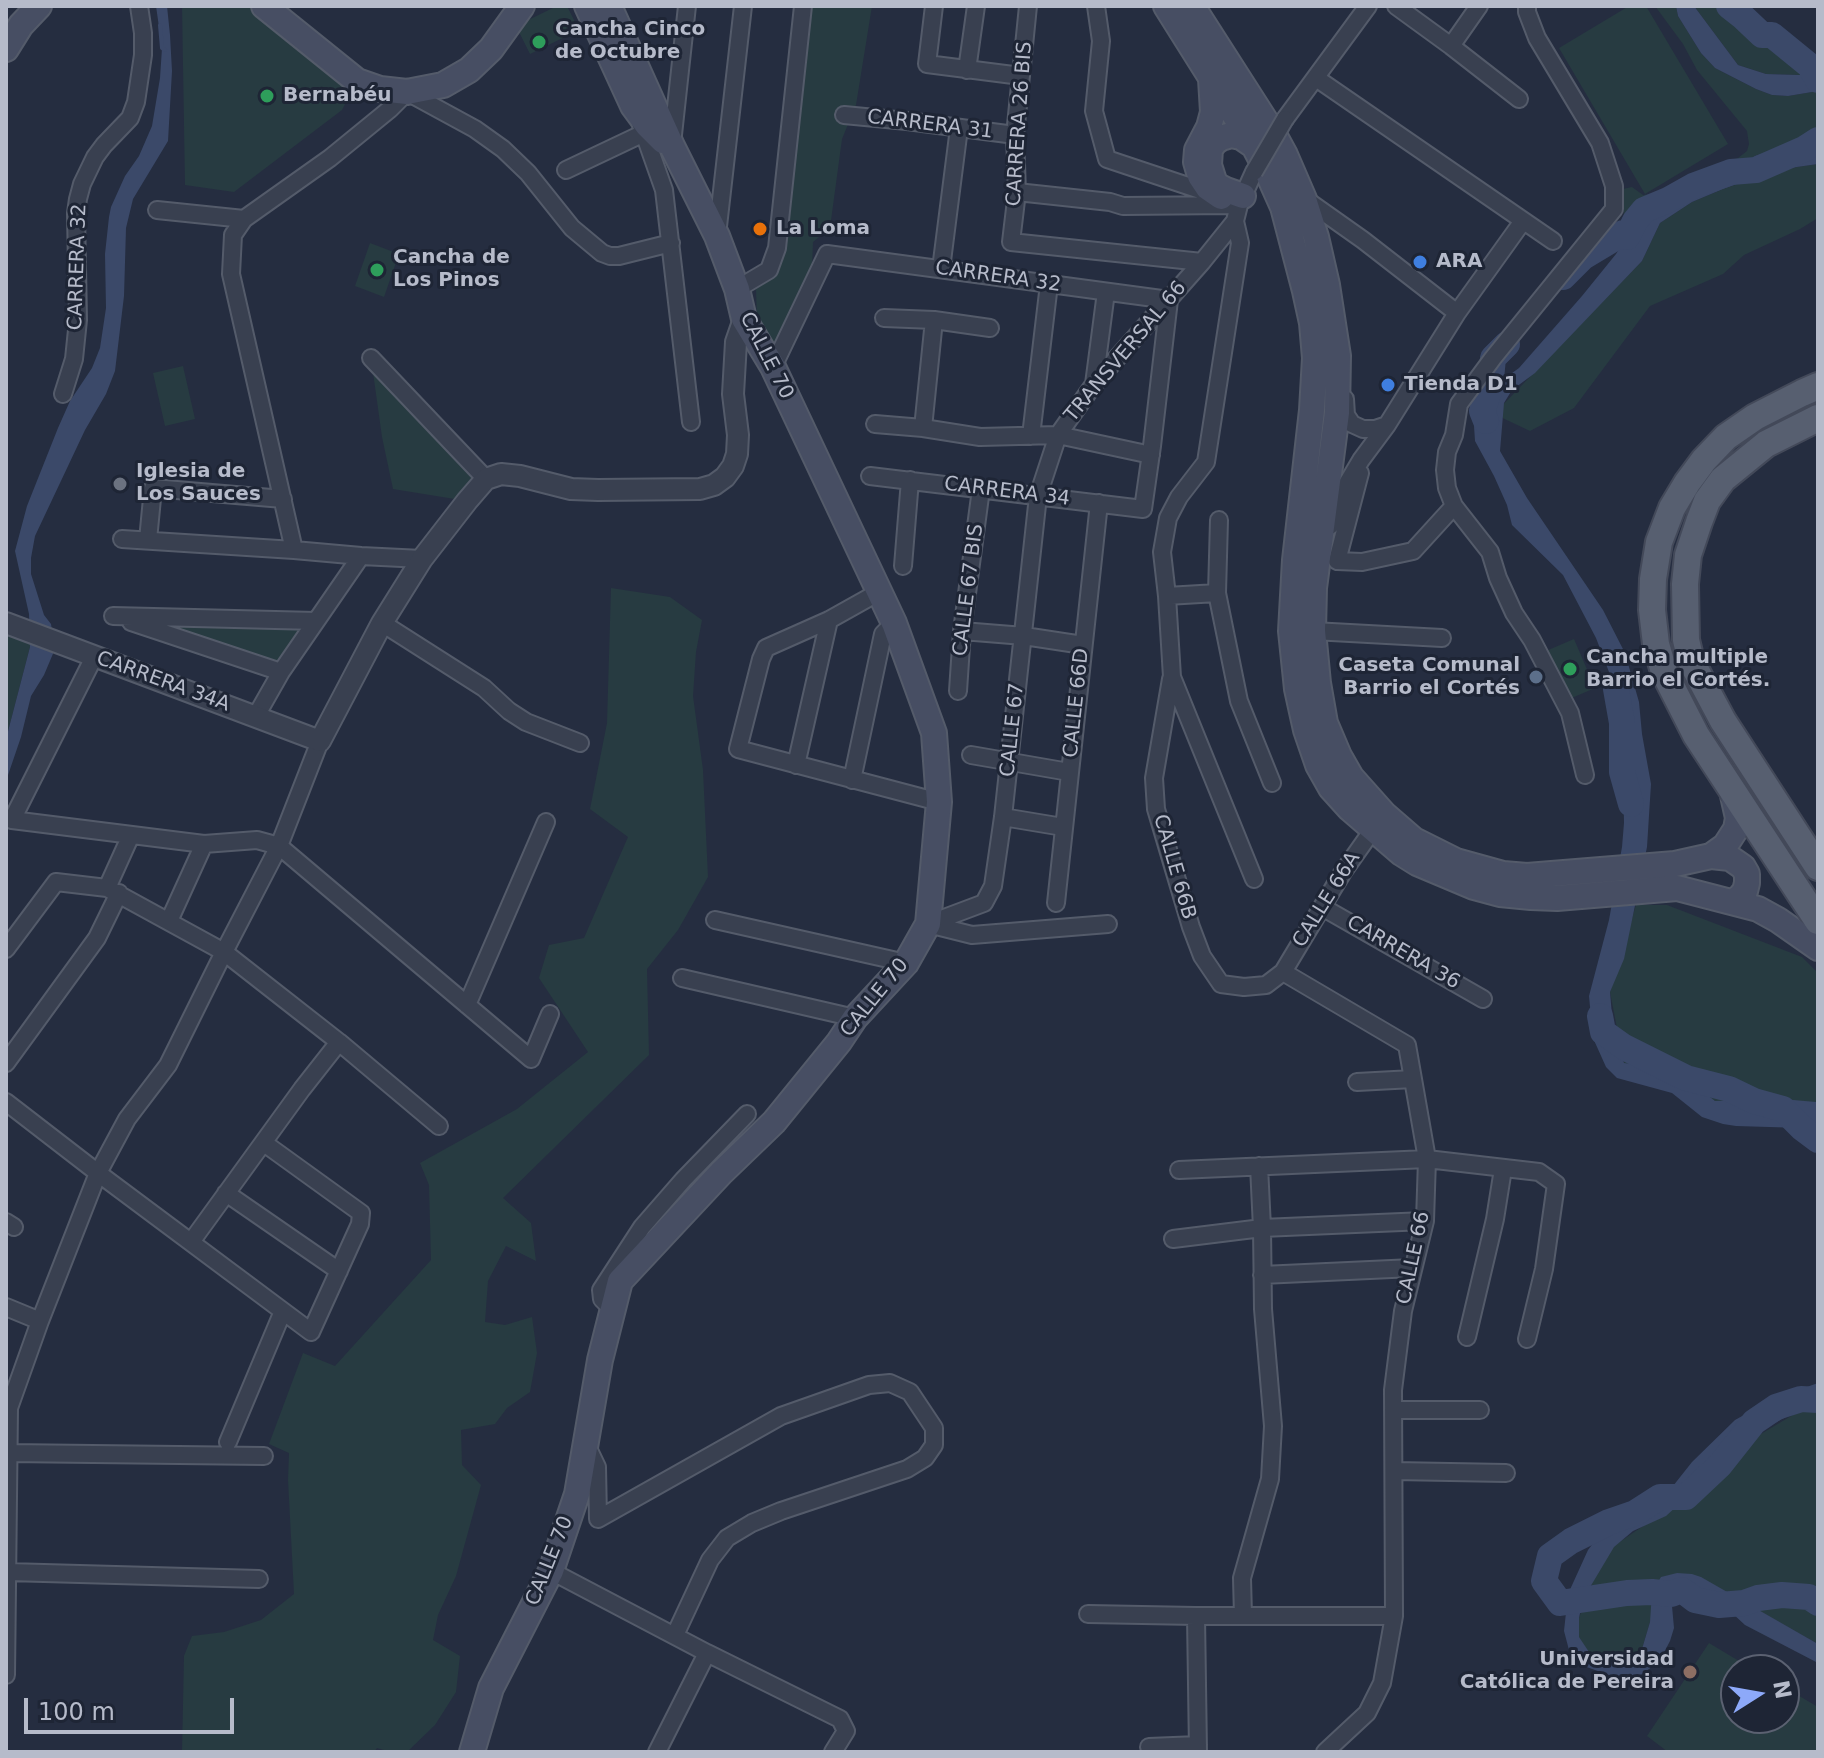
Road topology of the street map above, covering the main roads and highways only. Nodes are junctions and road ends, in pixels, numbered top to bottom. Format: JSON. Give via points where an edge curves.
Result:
{"nodes":[{"id":1,"x":39,"y":6,"type":"edge"},
{"id":2,"x":264,"y":6,"type":"edge"},
{"id":3,"x":522,"y":6,"type":"edge"},
{"id":4,"x":587,"y":6,"type":"edge"},
{"id":5,"x":609,"y":6,"type":"edge"},
{"id":6,"x":1166,"y":6,"type":"edge"},
{"id":7,"x":1192,"y":6,"type":"edge"},
{"id":8,"x":6,"y":49,"type":"edge"},
{"id":9,"x":1211,"y":77,"type":"junction"},
{"id":10,"x":672,"y":146,"type":"junction"},
{"id":11,"x":1254,"y":146,"type":"junction"},
{"id":12,"x":1818,"y":386,"type":"edge"},
{"id":13,"x":1818,"y":418,"type":"edge"},
{"id":14,"x":1732,"y":791,"type":"junction"},
{"id":15,"x":1378,"y":821,"type":"junction"},
{"id":16,"x":1711,"y":856,"type":"junction"},
{"id":17,"x":1818,"y":867,"type":"edge"},
{"id":18,"x":1557,"y":886,"type":"junction"},
{"id":19,"x":1732,"y":902,"type":"junction"},
{"id":20,"x":1818,"y":921,"type":"edge"},
{"id":21,"x":1818,"y":948,"type":"edge"},
{"id":22,"x":472,"y":1752,"type":"edge"}],
"edges":[{"from":1,"to":8,"type":"main road"},
{"from":2,"to":3,"type":"main road","via":[[357,81],[407,92],[443,85],[469,70]]},
{"from":4,"to":10,"type":"main road","name":"CALLE 70","via":[[641,123]]},
{"from":5,"to":10,"type":"main road","name":"CALLE 70"},
{"from":6,"to":9,"type":"main road"},
{"from":7,"to":15,"type":"main road","via":[[1285,155],[1304,199],[1327,285],[1338,356],[1337,413],[1313,631],[1325,723]]},
{"from":9,"to":11,"type":"main road"},
{"from":9,"to":11,"type":"main road","via":[[1213,112],[1196,162],[1208,188],[1235,205],[1211,173],[1209,156],[1215,142],[1231,135]]},
{"from":10,"to":22,"type":"main road","name":"CALLE 70","via":[[717,236],[744,319],[773,367],[894,623],[934,733],[939,802],[928,924],[906,963],[855,1018],[774,1122],[620,1281],[577,1494],[551,1571],[491,1688]]},
{"from":11,"to":15,"type":"main road","via":[[1283,207],[1312,323],[1315,358],[1292,603],[1297,689],[1318,765],[1331,788],[1350,809]]},
{"from":12,"to":14,"type":"main road","via":[[1726,437],[1687,483],[1659,542],[1652,610],[1664,672]]},
{"from":13,"to":17,"type":"main road","via":[[1766,444],[1723,479],[1707,501],[1688,555],[1685,611],[1691,661],[1723,721]]},
{"from":14,"to":16,"type":"main road","via":[[1736,829]]},
{"from":14,"to":20,"type":"main road"},
{"from":15,"to":18,"type":"main road","via":[[1456,861]]},
{"from":16,"to":18,"type":"main road"},
{"from":16,"to":19,"type":"main road","via":[[1730,858],[1747,874],[1745,891]]},
{"from":18,"to":19,"type":"main road","via":[[1677,888]]},
{"from":19,"to":21,"type":"main road","via":[[1758,909]]}]}
